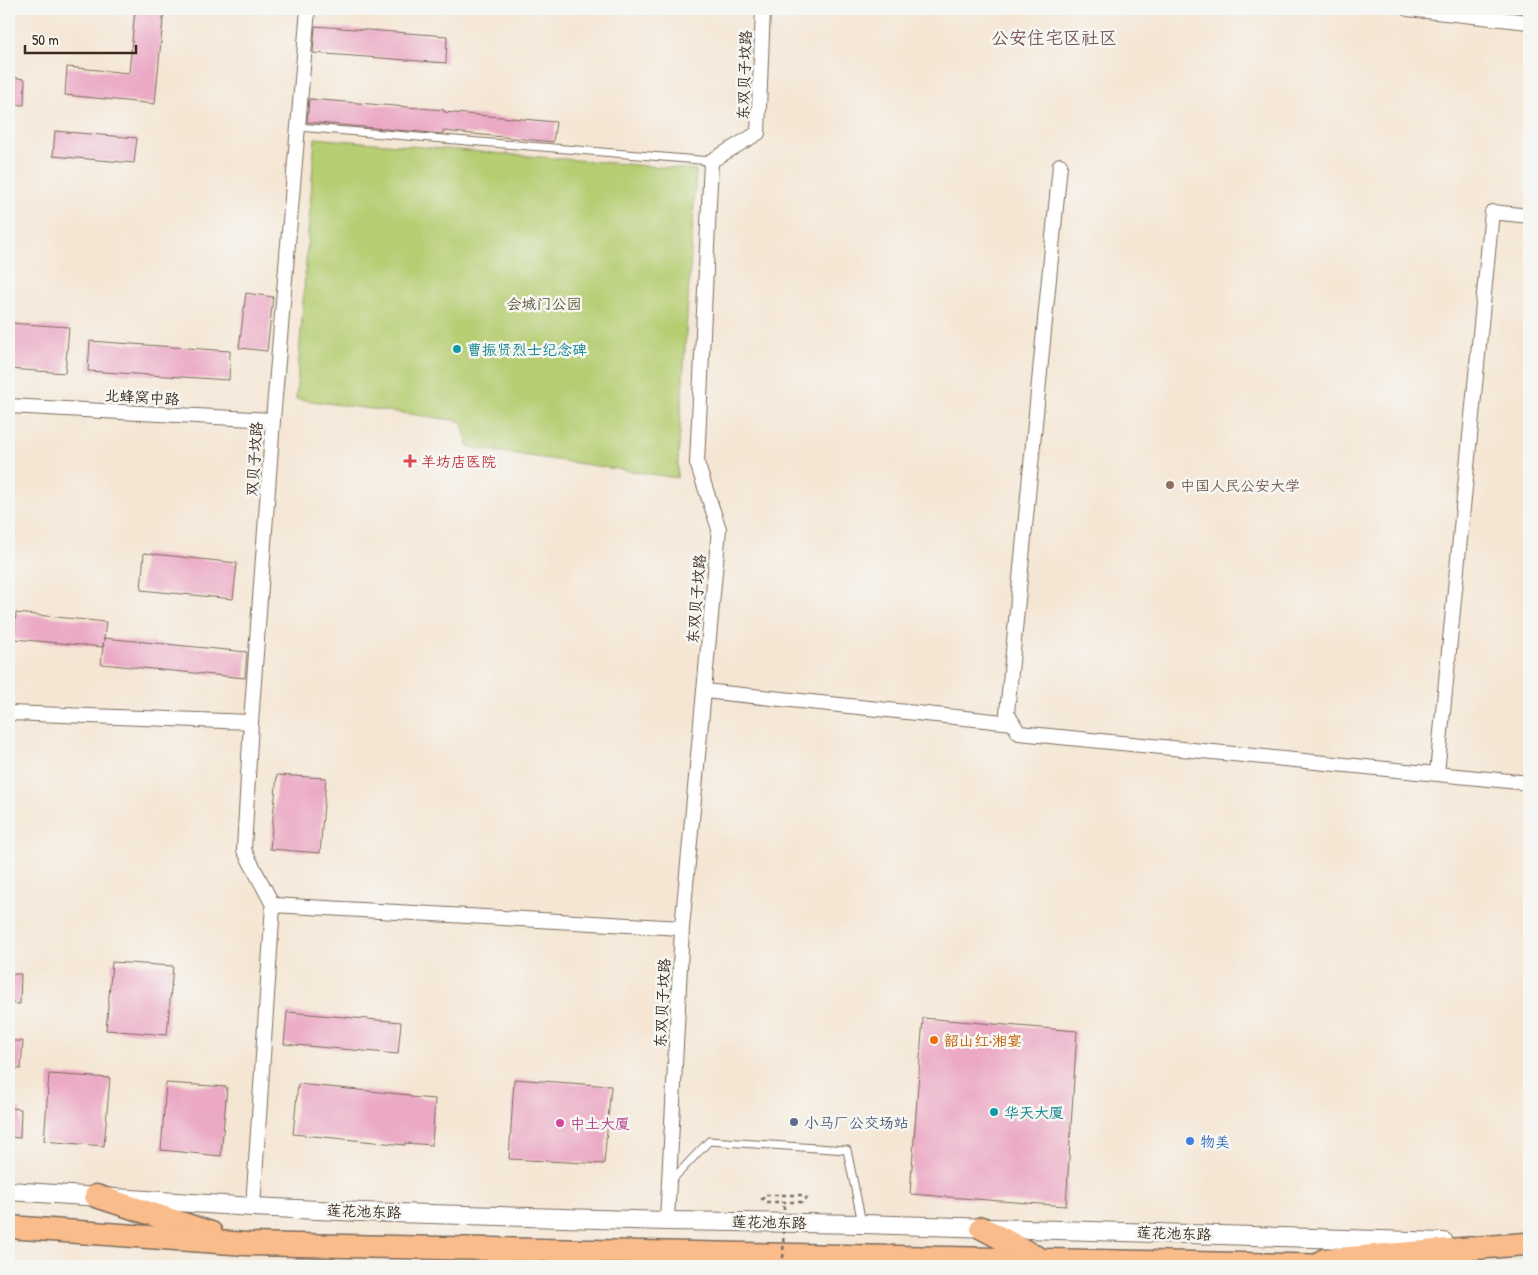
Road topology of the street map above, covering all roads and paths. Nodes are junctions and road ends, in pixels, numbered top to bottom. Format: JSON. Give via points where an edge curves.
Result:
{"nodes":[{"id":1,"x":308,"y":9,"type":"edge"},
{"id":2,"x":763,"y":9,"type":"edge"},
{"id":3,"x":1408,"y":9,"type":"edge"},
{"id":4,"x":1529,"y":22,"type":"edge"},
{"id":5,"x":298,"y":127,"type":"junction"},
{"id":6,"x":711,"y":161,"type":"junction"},
{"id":7,"x":1060,"y":166,"type":"dead end"},
{"id":8,"x":1529,"y":216,"type":"edge"},
{"id":9,"x":9,"y":406,"type":"edge"},
{"id":10,"x":273,"y":420,"type":"junction"},
{"id":11,"x":704,"y":691,"type":"junction"},
{"id":12,"x":9,"y":713,"type":"edge"},
{"id":13,"x":251,"y":722,"type":"junction"},
{"id":14,"x":1013,"y":723,"type":"junction"},
{"id":15,"x":1436,"y":773,"type":"junction"},
{"id":16,"x":1529,"y":783,"type":"edge"},
{"id":17,"x":273,"y":905,"type":"junction"},
{"id":18,"x":682,"y":928,"type":"junction"},
{"id":19,"x":668,"y":1184,"type":"junction"},
{"id":20,"x":9,"y":1191,"type":"edge"},
{"id":21,"x":96,"y":1196,"type":"junction"},
{"id":22,"x":784,"y":1202,"type":"junction"},
{"id":23,"x":253,"y":1207,"type":"junction"},
{"id":24,"x":667,"y":1221,"type":"junction"},
{"id":25,"x":862,"y":1224,"type":"junction"},
{"id":26,"x":9,"y":1227,"type":"edge"},
{"id":27,"x":982,"y":1228,"type":"junction"},
{"id":28,"x":246,"y":1244,"type":"junction"},
{"id":29,"x":1527,"y":1244,"type":"edge"},
{"id":30,"x":1043,"y":1261,"type":"junction"},
{"id":31,"x":1270,"y":1264,"type":"junction"},
{"id":32,"x":783,"y":1266,"type":"edge"},
{"id":33,"x":1342,"y":1266,"type":"edge"}],
"edges":[{"from":1,"to":5,"type":"street","name":"双贝子坟路"},
{"from":2,"to":6,"type":"street","name":"东双贝子坟路","via":[[758,133]]},
{"from":3,"to":4,"type":"street"},
{"from":5,"to":6,"type":"lane"},
{"from":5,"to":10,"type":"street","name":"双贝子坟路"},
{"from":6,"to":11,"type":"street","name":"东双贝子坟路","via":[[697,463],[719,529]]},
{"from":7,"to":14,"type":"street","via":[[1007,713]]},
{"from":8,"to":15,"type":"street","via":[[1492,212]]},
{"from":9,"to":10,"type":"street","name":"北蜂窝中路"},
{"from":10,"to":13,"type":"street","name":"双贝子坟路"},
{"from":11,"to":14,"type":"street"},
{"from":11,"to":18,"type":"street","name":"东双贝子坟路"},
{"from":12,"to":13,"type":"street"},
{"from":13,"to":17,"type":"street","name":"双贝子坟路","via":[[244,850]]},
{"from":14,"to":15,"type":"street","via":[[1018,732]]},
{"from":15,"to":16,"type":"street"},
{"from":17,"to":18,"type":"street"},
{"from":17,"to":23,"type":"street"},
{"from":18,"to":19,"type":"street","name":"东双贝子坟路"},
{"from":19,"to":24,"type":"street","name":"东双贝子坟路"},
{"from":19,"to":25,"type":"lane","via":[[708,1141],[847,1150]]},
{"from":20,"to":21,"type":"street","name":"莲花池东路"},
{"from":21,"to":23,"type":"street","name":"莲花池东路"},
{"from":21,"to":28,"type":"highway"},
{"from":22,"to":22,"type":"path","via":[[802,1202],[807,1198],[802,1195],[766,1195],[762,1199]]},
{"from":22,"to":32,"type":"path","bridge":true},
{"from":23,"to":24,"type":"street","name":"莲花池东路"},
{"from":24,"to":25,"type":"street","name":"莲花池东路"},
{"from":25,"to":27,"type":"street","name":"莲花池东路"},
{"from":26,"to":28,"type":"highway","name":"莲花池东路"},
{"from":27,"to":29,"type":"street","name":"莲花池东路"},
{"from":27,"to":30,"type":"highway"},
{"from":28,"to":30,"type":"highway","name":"莲花池东路"},
{"from":29,"to":31,"type":"highway"},
{"from":30,"to":31,"type":"highway","name":"莲花池东路"},
{"from":31,"to":33,"type":"highway","name":"莲花池东路"}]}
